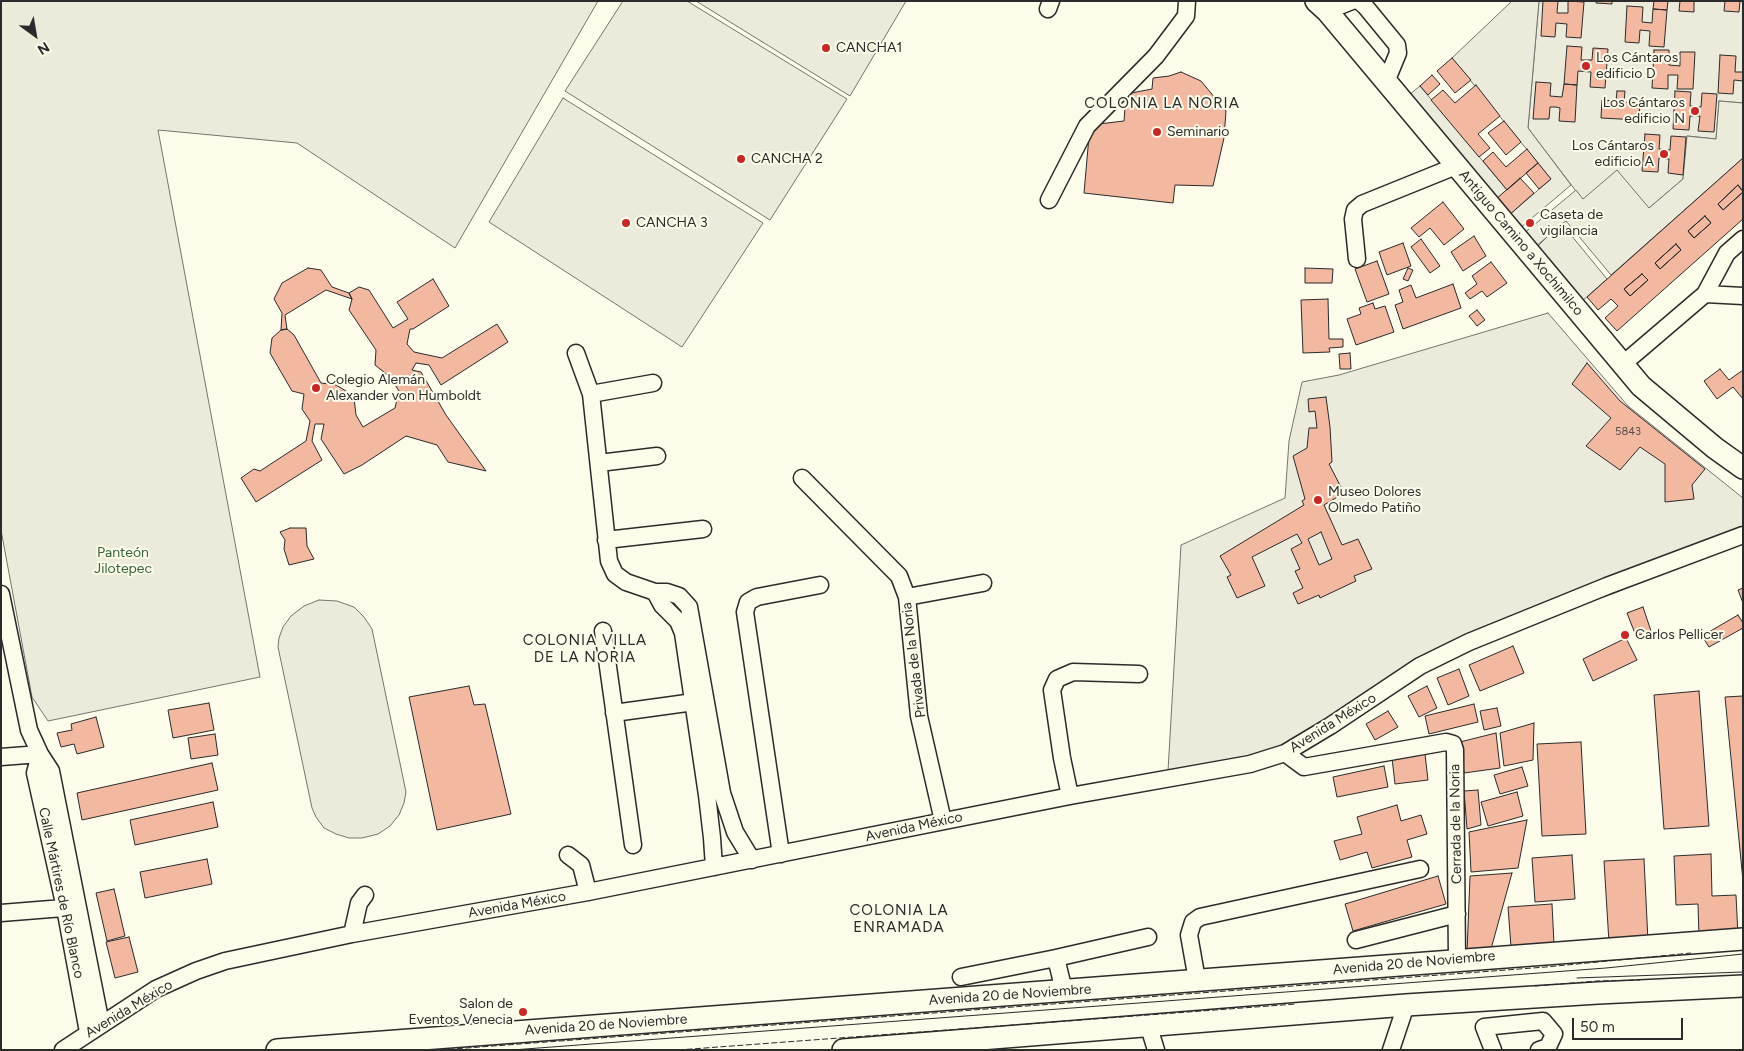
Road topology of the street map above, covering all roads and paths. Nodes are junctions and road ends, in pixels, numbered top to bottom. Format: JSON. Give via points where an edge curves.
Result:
{"nodes":[{"id":1,"x":1187,"y":1,"type":"edge"},
{"id":2,"x":1352,"y":1,"type":"edge"},
{"id":3,"x":1359,"y":1,"type":"edge"},
{"id":4,"x":1321,"y":6,"type":"edge"},
{"id":5,"x":1386,"y":82,"type":"junction"},
{"id":6,"x":1456,"y":166,"type":"junction"},
{"id":7,"x":1049,"y":200,"type":"dead end"},
{"id":8,"x":1743,"y":239,"type":"edge"},
{"id":9,"x":1357,"y":259,"type":"dead end"},
{"id":10,"x":1705,"y":294,"type":"junction"},
{"id":11,"x":1743,"y":296,"type":"edge"},
{"id":12,"x":576,"y":353,"type":"dead end"},
{"id":13,"x":1623,"y":364,"type":"junction"},
{"id":14,"x":653,"y":383,"type":"dead end"},
{"id":15,"x":591,"y":394,"type":"junction"},
{"id":16,"x":657,"y":456,"type":"dead end"},
{"id":17,"x":599,"y":463,"type":"junction"},
{"id":18,"x":1743,"y":467,"type":"edge"},
{"id":19,"x":802,"y":478,"type":"dead end"},
{"id":20,"x":703,"y":529,"type":"dead end"},
{"id":21,"x":1743,"y":535,"type":"edge"},
{"id":22,"x":606,"y":540,"type":"junction"},
{"id":23,"x":983,"y":584,"type":"dead end"},
{"id":24,"x":820,"y":585,"type":"dead end"},
{"id":25,"x":1,"y":594,"type":"edge"},
{"id":26,"x":907,"y":597,"type":"junction"},
{"id":27,"x":603,"y":631,"type":"dead end"},
{"id":28,"x":694,"y":670,"type":"junction"},
{"id":29,"x":1140,"y":674,"type":"dead end"},
{"id":30,"x":694,"y":702,"type":"junction"},
{"id":31,"x":614,"y":713,"type":"junction"},
{"id":32,"x":706,"y":739,"type":"junction"},
{"id":33,"x":1285,"y":753,"type":"junction"},
{"id":34,"x":40,"y":754,"type":"junction"},
{"id":35,"x":1,"y":757,"type":"edge"},
{"id":36,"x":714,"y":794,"type":"junction"},
{"id":37,"x":1070,"y":796,"type":"junction"},
{"id":38,"x":943,"y":821,"type":"junction"},
{"id":39,"x":633,"y":845,"type":"dead end"},
{"id":40,"x":781,"y":854,"type":"junction"},
{"id":41,"x":568,"y":855,"type":"dead end"},
{"id":42,"x":752,"y":860,"type":"junction"},
{"id":43,"x":714,"y":868,"type":"junction"},
{"id":44,"x":1420,"y":869,"type":"dead end"},
{"id":45,"x":588,"y":892,"type":"junction"},
{"id":46,"x":365,"y":895,"type":"dead end"},
{"id":47,"x":72,"y":907,"type":"junction"},
{"id":48,"x":1,"y":913,"type":"edge"},
{"id":49,"x":1457,"y":914,"type":"junction"},
{"id":50,"x":352,"y":934,"type":"junction"},
{"id":51,"x":1148,"y":937,"type":"dead end"},
{"id":52,"x":1743,"y":939,"type":"edge"},
{"id":53,"x":1356,"y":940,"type":"dead end"},
{"id":54,"x":1056,"y":958,"type":"junction"},
{"id":55,"x":1457,"y":960,"type":"junction"},
{"id":56,"x":962,"y":977,"type":"dead end"},
{"id":57,"x":1197,"y":980,"type":"junction"},
{"id":58,"x":1743,"y":986,"type":"edge"},
{"id":59,"x":1064,"y":990,"type":"junction"},
{"id":60,"x":1406,"y":1005,"type":"junction"},
{"id":61,"x":1149,"y":1027,"type":"junction"},
{"id":62,"x":95,"y":1028,"type":"junction"},
{"id":63,"x":936,"y":1046,"type":"edge"},
{"id":64,"x":63,"y":1050,"type":"edge"},
{"id":65,"x":277,"y":1050,"type":"edge"},
{"id":66,"x":843,"y":1050,"type":"edge"},
{"id":67,"x":1156,"y":1050,"type":"edge"},
{"id":68,"x":1391,"y":1050,"type":"edge"},
{"id":69,"x":1493,"y":1050,"type":"edge"},
{"id":70,"x":1539,"y":1050,"type":"edge"}],
"edges":[{"from":1,"to":7,"type":"street","via":[[1186,16],[1156,56],[1087,126]]},
{"from":2,"to":4,"type":"street"},
{"from":3,"to":5,"type":"street","via":[[1397,45],[1398,53]]},
{"from":4,"to":5,"type":"main road","name":"Antiguo Camino a Xochimilco"},
{"from":5,"to":6,"type":"main road","name":"Antiguo Camino a Xochimilco"},
{"from":6,"to":9,"type":"street","via":[[1362,204],[1355,210]]},
{"from":6,"to":13,"type":"main road","name":"Antiguo Camino a Xochimilco"},
{"from":8,"to":10,"type":"street","via":[[1727,253]]},
{"from":10,"to":11,"type":"street"},
{"from":10,"to":13,"type":"street"},
{"from":12,"to":15,"type":"street"},
{"from":13,"to":18,"type":"main road","name":"Antiguo Camino a Xochimilco","via":[[1640,386]]},
{"from":14,"to":15,"type":"street"},
{"from":15,"to":17,"type":"street"},
{"from":16,"to":17,"type":"street"},
{"from":17,"to":22,"type":"street"},
{"from":19,"to":26,"type":"street","name":"Privada de la Noria","via":[[899,576]]},
{"from":20,"to":22,"type":"street"},
{"from":21,"to":33,"type":"street","name":"Avenida México","via":[[1468,642],[1420,666]]},
{"from":22,"to":28,"type":"street","via":[[615,574],[626,582],[655,592],[680,596],[689,607]]},
{"from":23,"to":26,"type":"street"},
{"from":24,"to":40,"type":"street","via":[[757,597],[748,602],[746,612]]},
{"from":25,"to":34,"type":"street","via":[[29,730]]},
{"from":26,"to":38,"type":"street","name":"Privada de la Noria","via":[[919,716]]},
{"from":27,"to":31,"type":"street"},
{"from":28,"to":30,"type":"street"},
{"from":28,"to":32,"type":"street"},
{"from":29,"to":37,"type":"street","via":[[1073,672],[1057,679],[1052,690]]},
{"from":30,"to":31,"type":"street"},
{"from":30,"to":32,"type":"street"},
{"from":31,"to":39,"type":"street"},
{"from":32,"to":36,"type":"street"},
{"from":33,"to":37,"type":"street","name":"Avenida México","via":[[1250,764]]},
{"from":33,"to":49,"type":"street","name":"Cerrada de la Noria","via":[[1304,767],[1446,742],[1453,744]]},
{"from":34,"to":35,"type":"street"},
{"from":34,"to":47,"type":"street","name":"Calle Mártires de Río Blanco","via":[[35,772]]},
{"from":36,"to":42,"type":"street"},
{"from":36,"to":43,"type":"street"},
{"from":37,"to":38,"type":"street","name":"Avenida México"},
{"from":38,"to":40,"type":"street","name":"Avenida México"},
{"from":40,"to":42,"type":"street","name":"Avenida México"},
{"from":41,"to":45,"type":"street","via":[[581,864]]},
{"from":42,"to":43,"type":"street","name":"Avenida México"},
{"from":43,"to":45,"type":"street","name":"Avenida México"},
{"from":44,"to":57,"type":"street","via":[[1200,917],[1193,922],[1189,935]]},
{"from":45,"to":50,"type":"street","name":"Avenida México"},
{"from":46,"to":50,"type":"street","via":[[359,903]]},
{"from":47,"to":48,"type":"street"},
{"from":47,"to":62,"type":"street","name":"Calle Mártires de Río Blanco"},
{"from":49,"to":53,"type":"street"},
{"from":49,"to":55,"type":"street","name":"Cerrada de la Noria"},
{"from":50,"to":62,"type":"street","name":"Avenida México","via":[[210,966],[156,989]]},
{"from":51,"to":54,"type":"street"},
{"from":52,"to":55,"type":"main road","name":"Avenida 20 de Noviembre"},
{"from":54,"to":56,"type":"street"},
{"from":54,"to":59,"type":"street"},
{"from":55,"to":57,"type":"main road","name":"Avenida 20 de Noviembre"},
{"from":57,"to":59,"type":"main road","name":"Avenida 20 de Noviembre"},
{"from":58,"to":60,"type":"main road"},
{"from":59,"to":65,"type":"main road","name":"Avenida 20 de Noviembre"},
{"from":60,"to":61,"type":"main road"},
{"from":60,"to":68,"type":"street"},
{"from":61,"to":63,"type":"main road"},
{"from":61,"to":67,"type":"street"},
{"from":62,"to":64,"type":"street","name":"Avenida México"},
{"from":63,"to":66,"type":"main road"},
{"from":69,"to":70,"type":"street","via":[[1484,1027],[1543,1022],[1554,1034],[1548,1047]]}]}
